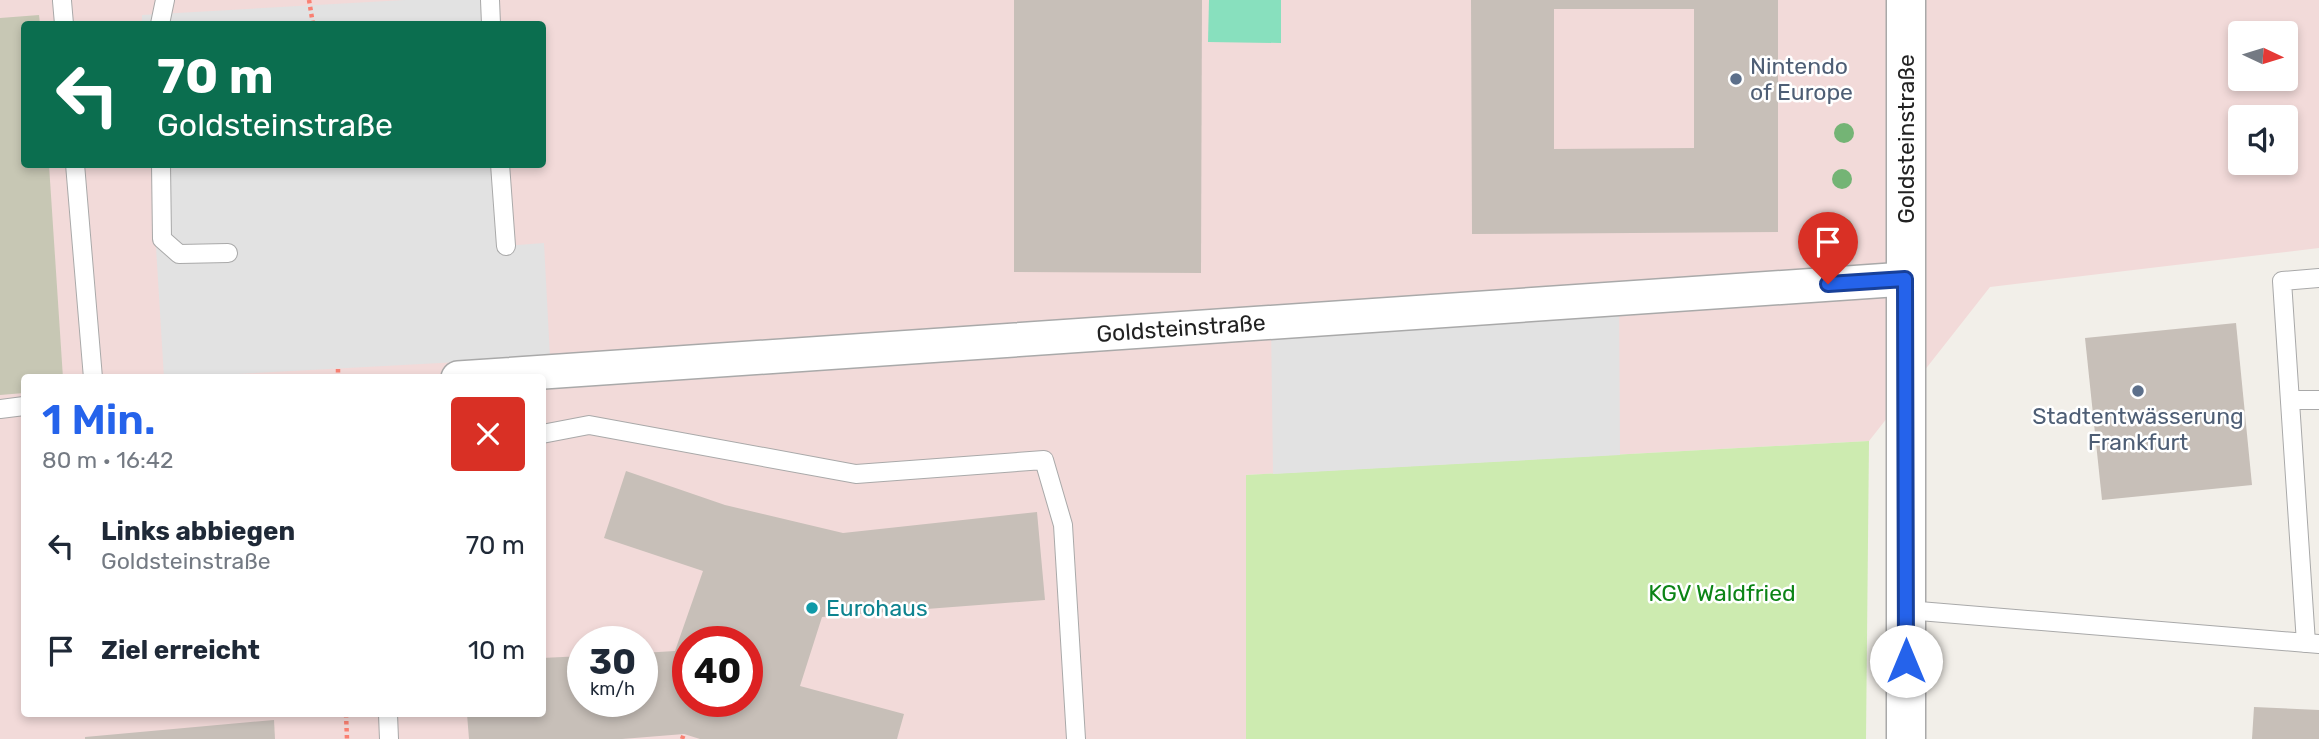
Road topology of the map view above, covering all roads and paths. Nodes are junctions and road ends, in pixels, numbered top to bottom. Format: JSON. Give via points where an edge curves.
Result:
{"nodes":[{"id":1,"x":165,"y":0,"type":"edge"},
{"id":2,"x":309,"y":0,"type":"edge"},
{"id":3,"x":490,"y":0,"type":"edge"},
{"id":4,"x":1906,"y":0,"type":"edge"},
{"id":5,"x":62,"y":1,"type":"edge"},
{"id":6,"x":64,"y":21,"type":"edge"},
{"id":7,"x":161,"y":21,"type":"edge"},
{"id":8,"x":312,"y":21,"type":"edge"},
{"id":9,"x":491,"y":21,"type":"edge"},
{"id":10,"x":75,"y":168,"type":"edge"},
{"id":11,"x":161,"y":168,"type":"edge"},
{"id":12,"x":500,"y":168,"type":"edge"},
{"id":13,"x":506,"y":246,"type":"dead end"},
{"id":14,"x":228,"y":253,"type":"dead end"},
{"id":15,"x":2319,"y":278,"type":"edge"},
{"id":16,"x":1905,"y":279,"type":"junction"},
{"id":17,"x":338,"y":369,"type":"dead end"},
{"id":18,"x":93,"y":374,"type":"edge"},
{"id":19,"x":338,"y":374,"type":"edge"},
{"id":20,"x":516,"y":374,"type":"edge"},
{"id":21,"x":2290,"y":400,"type":"junction"},
{"id":22,"x":2319,"y":400,"type":"edge"},
{"id":23,"x":21,"y":407,"type":"edge"},
{"id":24,"x":0,"y":409,"type":"edge"},
{"id":25,"x":546,"y":434,"type":"edge"},
{"id":26,"x":1907,"y":610,"type":"junction"},
{"id":27,"x":2312,"y":643,"type":"edge"},
{"id":28,"x":346,"y":717,"type":"edge"},
{"id":29,"x":388,"y":717,"type":"edge"},
{"id":30,"x":347,"y":739,"type":"edge"},
{"id":31,"x":389,"y":739,"type":"edge"},
{"id":32,"x":1076,"y":739,"type":"edge"},
{"id":33,"x":1906,"y":739,"type":"edge"}],
"edges":[{"from":1,"to":7,"type":"lane"},
{"from":2,"to":8,"type":"path"},
{"from":3,"to":9,"type":"lane"},
{"from":4,"to":16,"type":"street","name":"Goldsteinstraße"},
{"from":5,"to":6,"type":"lane"},
{"from":10,"to":18,"type":"lane"},
{"from":11,"to":14,"type":"lane","via":[[162,239],[179,254]]},
{"from":12,"to":13,"type":"lane"},
{"from":15,"to":21,"type":"lane","via":[[2282,281]]},
{"from":16,"to":20,"type":"street","name":"Goldsteinstraße"},
{"from":16,"to":26,"type":"street","name":"Goldsteinstraße"},
{"from":17,"to":19,"type":"path"},
{"from":21,"to":22,"type":"lane"},
{"from":21,"to":27,"type":"lane"},
{"from":23,"to":24,"type":"lane"},
{"from":25,"to":32,"type":"lane","via":[[589,425],[856,474],[1044,460],[1063,525]]},
{"from":26,"to":27,"type":"lane"},
{"from":26,"to":33,"type":"street","name":"Goldsteinstraße"},
{"from":28,"to":30,"type":"path"},
{"from":29,"to":31,"type":"lane"}]}
